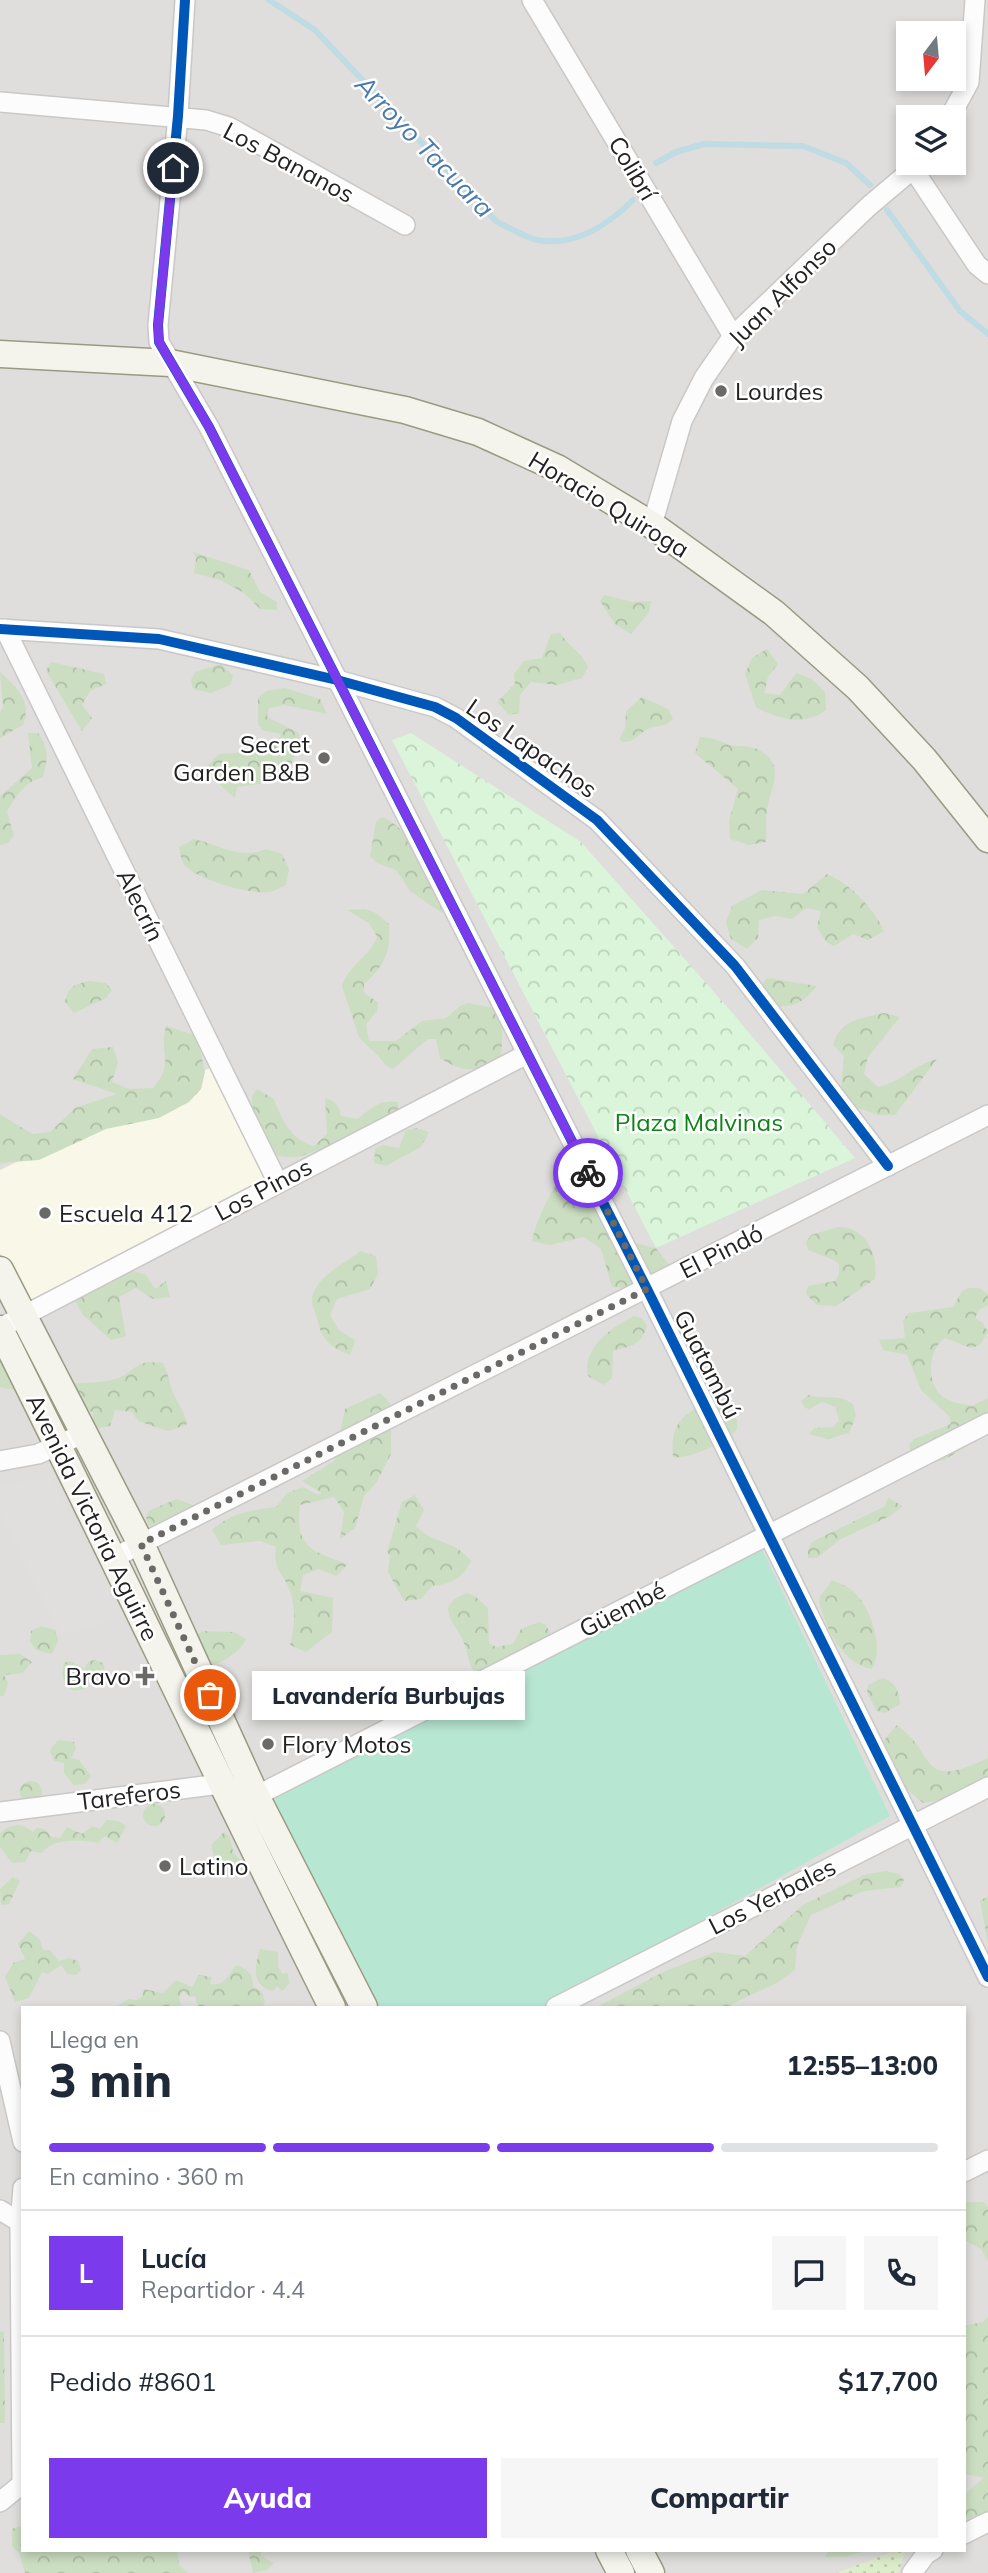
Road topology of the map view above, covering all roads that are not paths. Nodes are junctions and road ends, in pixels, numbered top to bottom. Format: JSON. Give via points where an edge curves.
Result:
{"nodes":[{"id":1,"x":185,"y":0,"type":"edge"},
{"id":2,"x":532,"y":0,"type":"edge"},
{"id":3,"x":975,"y":0,"type":"edge"},
{"id":4,"x":978,"y":83,"type":"edge"},
{"id":5,"x":0,"y":102,"type":"edge"},
{"id":6,"x":960,"y":105,"type":"edge"},
{"id":7,"x":178,"y":116,"type":"junction"},
{"id":8,"x":906,"y":175,"type":"edge"},
{"id":9,"x":922,"y":175,"type":"edge"},
{"id":10,"x":405,"y":225,"type":"dead end"},
{"id":11,"x":988,"y":274,"type":"edge"},
{"id":12,"x":733,"y":336,"type":"junction"},
{"id":13,"x":0,"y":354,"type":"edge"},
{"id":14,"x":170,"y":363,"type":"junction"},
{"id":15,"x":652,"y":526,"type":"junction"},
{"id":16,"x":3,"y":629,"type":"edge"},
{"id":17,"x":337,"y":680,"type":"junction"},
{"id":18,"x":988,"y":839,"type":"edge"},
{"id":19,"x":527,"y":1054,"type":"junction"},
{"id":20,"x":988,"y":1115,"type":"edge"},
{"id":21,"x":888,"y":1166,"type":"junction"},
{"id":22,"x":277,"y":1181,"type":"junction"},
{"id":23,"x":0,"y":1270,"type":"edge"},
{"id":24,"x":647,"y":1289,"type":"junction"},
{"id":25,"x":8,"y":1324,"type":"edge"},
{"id":26,"x":988,"y":1423,"type":"edge"},
{"id":27,"x":85,"y":1433,"type":"junction"},
{"id":28,"x":59,"y":1446,"type":"junction"},
{"id":29,"x":0,"y":1461,"type":"edge"},
{"id":30,"x":769,"y":1533,"type":"junction"},
{"id":31,"x":141,"y":1544,"type":"junction"},
{"id":32,"x":115,"y":1557,"type":"junction"},
{"id":33,"x":220,"y":1784,"type":"junction"},
{"id":34,"x":988,"y":1787,"type":"edge"},
{"id":35,"x":257,"y":1796,"type":"junction"},
{"id":36,"x":0,"y":1812,"type":"edge"},
{"id":37,"x":911,"y":1825,"type":"junction"},
{"id":38,"x":988,"y":1977,"type":"edge"},
{"id":39,"x":331,"y":2006,"type":"edge"},
{"id":40,"x":363,"y":2006,"type":"edge"},
{"id":41,"x":558,"y":2006,"type":"edge"},
{"id":42,"x":0,"y":2041,"type":"edge"},
{"id":43,"x":21,"y":2133,"type":"edge"},
{"id":44,"x":988,"y":2160,"type":"edge"},
{"id":45,"x":966,"y":2171,"type":"edge"},
{"id":46,"x":0,"y":2210,"type":"edge"},
{"id":47,"x":21,"y":2223,"type":"edge"},
{"id":48,"x":21,"y":2485,"type":"edge"},
{"id":49,"x":0,"y":2502,"type":"edge"},
{"id":50,"x":988,"y":2522,"type":"edge"},
{"id":51,"x":966,"y":2533,"type":"edge"},
{"id":52,"x":610,"y":2552,"type":"edge"},
{"id":53,"x":640,"y":2552,"type":"edge"},
{"id":54,"x":930,"y":2552,"type":"edge"},
{"id":55,"x":621,"y":2573,"type":"edge"},
{"id":56,"x":651,"y":2573,"type":"edge"},
{"id":57,"x":912,"y":2573,"type":"edge"}],
"edges":[{"from":1,"to":7,"type":"street","name":"Guatambú"},
{"from":2,"to":12,"type":"street","name":"Colibrí"},
{"from":3,"to":4,"type":"street"},
{"from":4,"to":6,"type":"street"},
{"from":5,"to":7,"type":"street","name":"Los Bananos"},
{"from":7,"to":10,"type":"street","name":"Los Bananos","via":[[229,127]]},
{"from":7,"to":14,"type":"street","name":"Guatambú","via":[[158,325],[159,342]]},
{"from":8,"to":12,"type":"street","name":"Juan Alfonso"},
{"from":9,"to":11,"type":"street","via":[[977,265]]},
{"from":12,"to":15,"type":"street","name":"Juan Alfonso","via":[[682,421]]},
{"from":13,"to":14,"type":"main road","name":"Horacio Quiroga"},
{"from":14,"to":15,"type":"main road","name":"Horacio Quiroga","via":[[405,410],[478,432],[557,468]]},
{"from":14,"to":17,"type":"street","name":"Guatambú","via":[[209,427]]},
{"from":15,"to":18,"type":"main road","name":"Horacio Quiroga","via":[[774,613],[858,688],[924,759]]},
{"from":16,"to":17,"type":"street","name":"Los Lapachos","via":[[159,639]]},
{"from":16,"to":22,"type":"street","name":"Alecrín"},
{"from":17,"to":19,"type":"street","name":"Guatambú"},
{"from":17,"to":21,"type":"street","name":"Los Lapachos","via":[[435,707],[456,718],[597,820],[736,966]]},
{"from":19,"to":22,"type":"street","name":"Los Pinos"},
{"from":19,"to":24,"type":"street","name":"Guatambú"},
{"from":20,"to":21,"type":"street","name":"El Pindó"},
{"from":21,"to":24,"type":"street","name":"El Pindó"},
{"from":22,"to":25,"type":"street","name":"Los Pinos"},
{"from":23,"to":25,"type":"main road","name":"Avenida Victoria Aguirre"},
{"from":24,"to":30,"type":"street","name":"Guatambú"},
{"from":24,"to":31,"type":"street","name":"El Pindó"},
{"from":25,"to":27,"type":"main road","name":"Avenida Victoria Aguirre"},
{"from":25,"to":28,"type":"main road","name":"Avenida Victoria Aguirre"},
{"from":26,"to":30,"type":"street","name":"Güembé"},
{"from":27,"to":28,"type":"street"},
{"from":27,"to":31,"type":"main road","name":"Avenida Victoria Aguirre"},
{"from":28,"to":29,"type":"street"},
{"from":28,"to":32,"type":"main road","name":"Avenida Victoria Aguirre"},
{"from":30,"to":35,"type":"street","name":"Güembé"},
{"from":30,"to":37,"type":"street","name":"Guatambú"},
{"from":31,"to":32,"type":"street","name":"El Pindó"},
{"from":31,"to":35,"type":"main road","name":"Avenida Victoria Aguirre"},
{"from":32,"to":33,"type":"main road","name":"Avenida Victoria Aguirre"},
{"from":33,"to":35,"type":"street","name":"Tareferos"},
{"from":33,"to":36,"type":"street","name":"Tareferos"},
{"from":33,"to":39,"type":"main road","name":"Avenida Victoria Aguirre"},
{"from":34,"to":37,"type":"street","name":"Los Yerbales"},
{"from":35,"to":40,"type":"main road","name":"Avenida Victoria Aguirre"},
{"from":37,"to":38,"type":"street","name":"Guatambú"},
{"from":37,"to":41,"type":"street","name":"Los Yerbales"},
{"from":42,"to":43,"type":"street"},
{"from":44,"to":45,"type":"street"},
{"from":46,"to":47,"type":"street"},
{"from":48,"to":49,"type":"street"},
{"from":50,"to":51,"type":"street"},
{"from":52,"to":55,"type":"main road"},
{"from":53,"to":56,"type":"main road"},
{"from":54,"to":57,"type":"street"}]}
